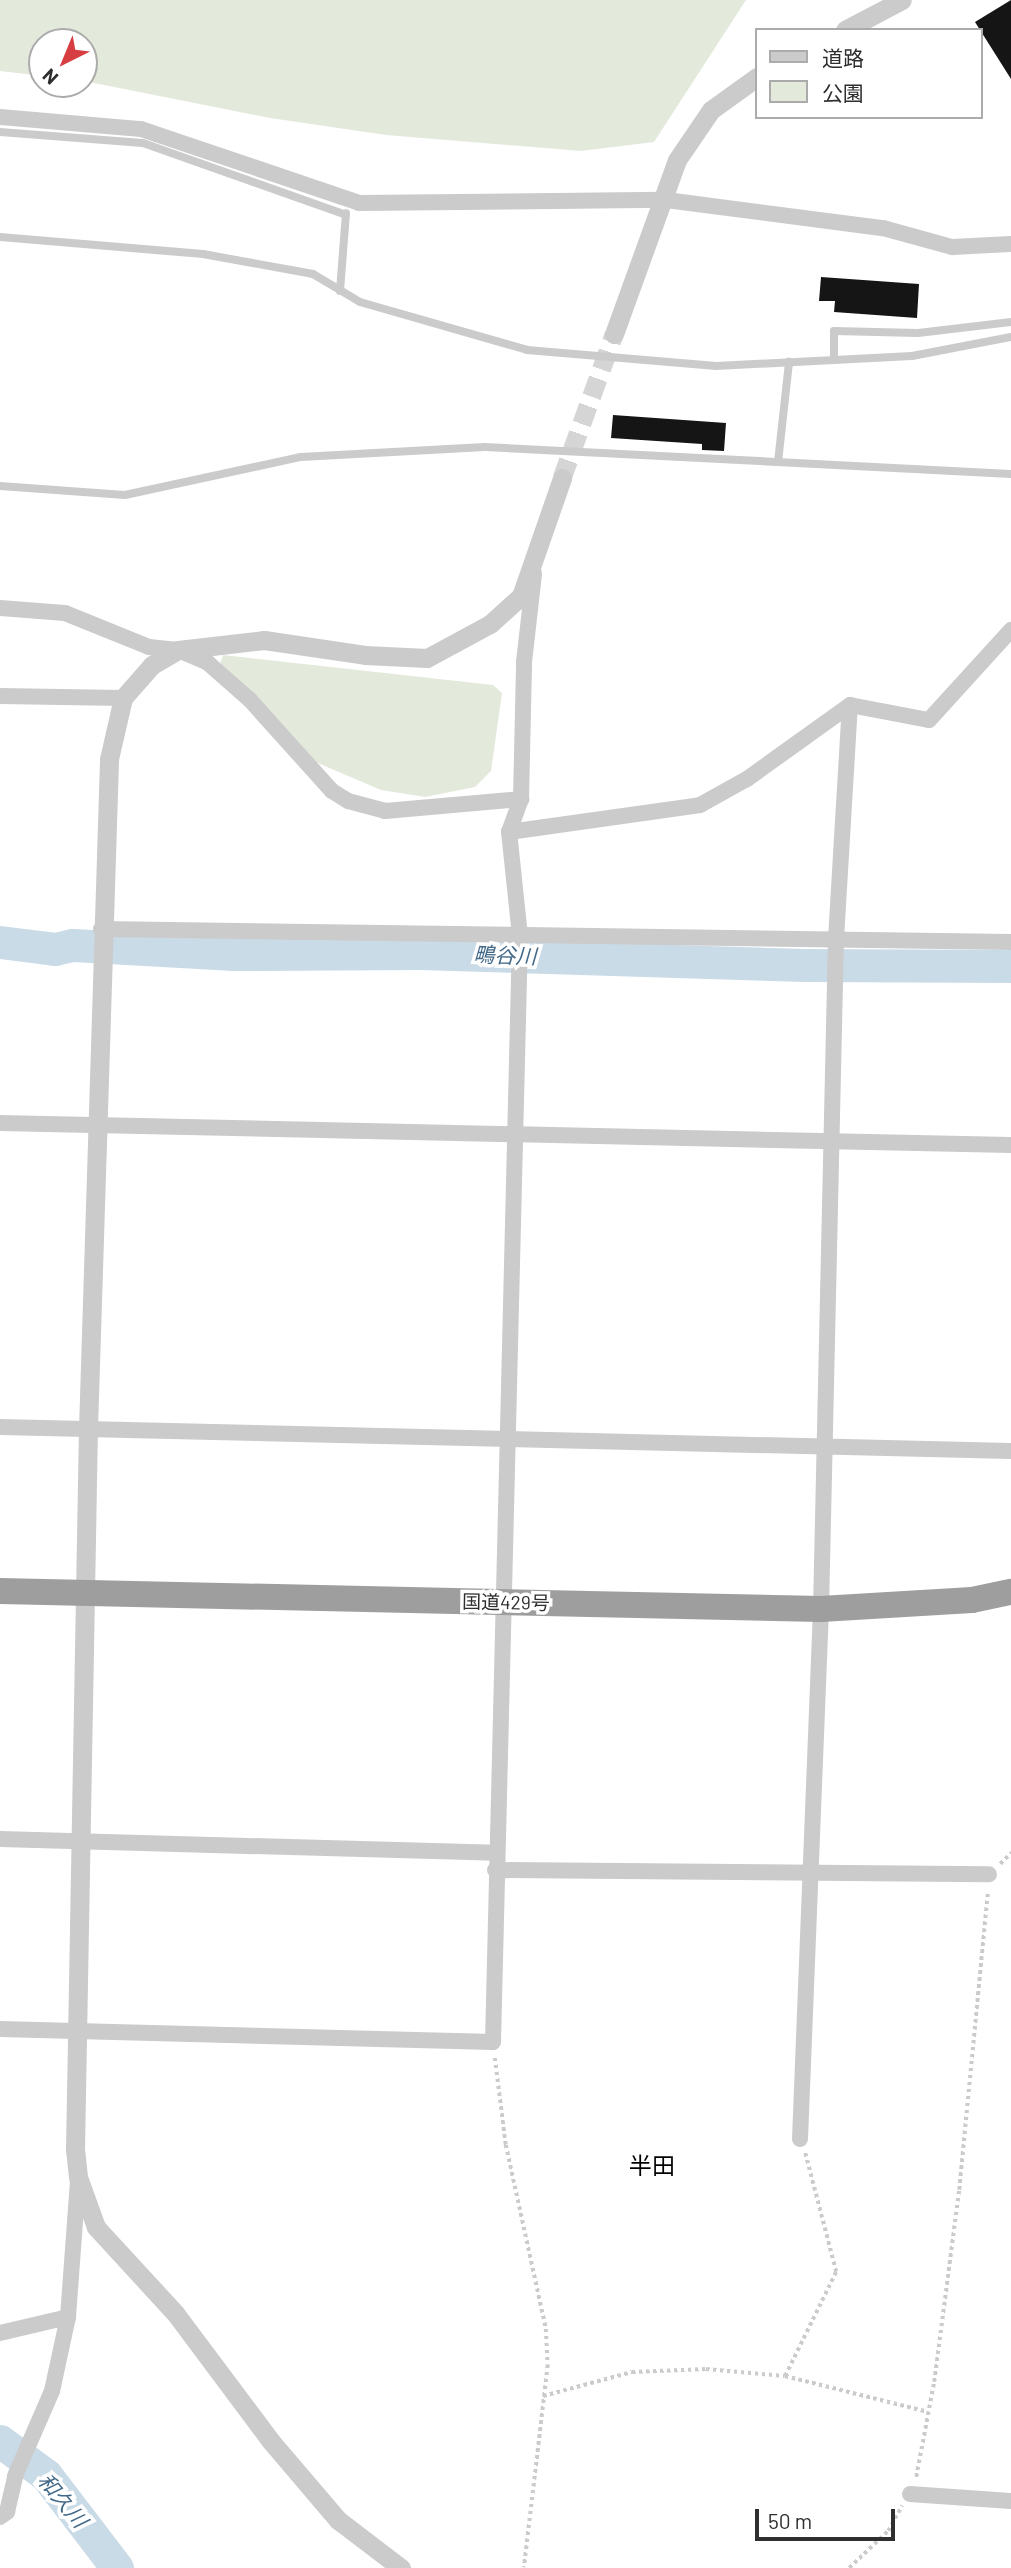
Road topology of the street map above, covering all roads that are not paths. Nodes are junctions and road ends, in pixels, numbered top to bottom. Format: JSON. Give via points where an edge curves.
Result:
{"nodes":[{"id":1,"x":902,"y":0,"type":"edge"},
{"id":2,"x":849,"y":28,"type":"edge"},
{"id":3,"x":755,"y":78,"type":"edge"},
{"id":4,"x":0,"y":117,"type":"edge"},
{"id":5,"x":0,"y":132,"type":"edge"},
{"id":6,"x":666,"y":200,"type":"junction"},
{"id":7,"x":346,"y":207,"type":"junction"},
{"id":8,"x":0,"y":237,"type":"edge"},
{"id":9,"x":1011,"y":244,"type":"edge"},
{"id":10,"x":340,"y":291,"type":"junction"},
{"id":11,"x":1011,"y":322,"type":"edge"},
{"id":12,"x":614,"y":334,"type":"tunnel mouth"},
{"id":13,"x":1011,"y":337,"type":"edge"},
{"id":14,"x":834,"y":360,"type":"junction"},
{"id":15,"x":789,"y":362,"type":"junction"},
{"id":16,"x":778,"y":462,"type":"junction"},
{"id":17,"x":1011,"y":474,"type":"edge"},
{"id":18,"x":562,"y":478,"type":"tunnel mouth"},
{"id":19,"x":0,"y":486,"type":"edge"},
{"id":20,"x":536,"y":558,"type":"junction"},
{"id":21,"x":0,"y":608,"type":"edge"},
{"id":22,"x":1011,"y":630,"type":"edge"},
{"id":23,"x":178,"y":650,"type":"junction"},
{"id":24,"x":0,"y":696,"type":"edge"},
{"id":25,"x":123,"y":698,"type":"junction"},
{"id":26,"x":850,"y":705,"type":"junction"},
{"id":27,"x":521,"y":799,"type":"junction"},
{"id":28,"x":509,"y":832,"type":"junction"},
{"id":29,"x":101,"y":929,"type":"junction"},
{"id":30,"x":520,"y":936,"type":"junction"},
{"id":31,"x":836,"y":939,"type":"junction"},
{"id":32,"x":1011,"y":942,"type":"edge"},
{"id":33,"x":0,"y":1122,"type":"edge"},
{"id":34,"x":99,"y":1125,"type":"junction"},
{"id":35,"x":513,"y":1134,"type":"junction"},
{"id":36,"x":831,"y":1141,"type":"junction"},
{"id":37,"x":1011,"y":1145,"type":"edge"},
{"id":38,"x":0,"y":1427,"type":"edge"},
{"id":39,"x":88,"y":1429,"type":"junction"},
{"id":40,"x":505,"y":1437,"type":"junction"},
{"id":41,"x":824,"y":1447,"type":"junction"},
{"id":42,"x":1011,"y":1451,"type":"edge"},
{"id":43,"x":0,"y":1591,"type":"edge"},
{"id":44,"x":1011,"y":1592,"type":"edge"},
{"id":45,"x":85,"y":1593,"type":"junction"},
{"id":46,"x":972,"y":1600,"type":"junction"},
{"id":47,"x":501,"y":1604,"type":"junction"},
{"id":48,"x":1011,"y":1607,"type":"edge"},
{"id":49,"x":821,"y":1609,"type":"junction"},
{"id":50,"x":0,"y":1839,"type":"edge"},
{"id":51,"x":79,"y":1842,"type":"junction"},
{"id":52,"x":495,"y":1861,"type":"junction"},
{"id":53,"x":809,"y":1871,"type":"junction"},
{"id":54,"x":989,"y":1874,"type":"road end"},
{"id":55,"x":0,"y":2029,"type":"edge"},
{"id":56,"x":77,"y":2031,"type":"junction"},
{"id":57,"x":800,"y":2139,"type":"road end"},
{"id":58,"x":78,"y":2177,"type":"junction"},
{"id":59,"x":68,"y":2317,"type":"junction"},
{"id":60,"x":1,"y":2331,"type":"edge"},
{"id":61,"x":909,"y":2494,"type":"road end"},
{"id":62,"x":1011,"y":2501,"type":"edge"},
{"id":63,"x":0,"y":2517,"type":"edge"},
{"id":64,"x":401,"y":2568,"type":"edge"}],
"edges":[{"from":1,"to":2,"type":"street"},
{"from":3,"to":6,"type":"street","via":[[711,110],[677,160]]},
{"from":4,"to":7,"type":"street","via":[[141,129]]},
{"from":5,"to":7,"type":"lane","via":[[143,144]]},
{"from":6,"to":7,"type":"street","via":[[359,203]]},
{"from":6,"to":9,"type":"street","via":[[883,228],[952,247]]},
{"from":6,"to":12,"type":"street"},
{"from":7,"to":10,"type":"lane"},
{"from":8,"to":10,"type":"lane","via":[[203,254],[313,274]]},
{"from":10,"to":15,"type":"lane","via":[[360,302],[527,350],[716,366]]},
{"from":11,"to":14,"type":"lane","via":[[918,333],[834,331]]},
{"from":13,"to":14,"type":"lane","via":[[912,356]]},
{"from":14,"to":15,"type":"lane"},
{"from":15,"to":16,"type":"lane"},
{"from":16,"to":17,"type":"lane"},
{"from":16,"to":19,"type":"lane","via":[[485,447],[302,457],[125,495]]},
{"from":18,"to":20,"type":"street"},
{"from":20,"to":23,"type":"street","via":[[521,596],[491,624],[427,658],[365,655],[264,640]]},
{"from":20,"to":27,"type":"street","via":[[524,662]]},
{"from":21,"to":23,"type":"street","via":[[65,612],[149,647]]},
{"from":22,"to":26,"type":"street","via":[[929,720]]},
{"from":23,"to":25,"type":"street","via":[[152,665]]},
{"from":23,"to":27,"type":"street","via":[[208,663],[250,701],[291,751],[348,801],[385,811]]},
{"from":24,"to":25,"type":"street"},
{"from":25,"to":29,"type":"street","via":[[109,759]]},
{"from":26,"to":28,"type":"street","via":[[747,779],[700,804]]},
{"from":26,"to":31,"type":"street"},
{"from":27,"to":28,"type":"street"},
{"from":28,"to":30,"type":"street"},
{"from":29,"to":30,"type":"street"},
{"from":29,"to":34,"type":"street"},
{"from":30,"to":31,"type":"street"},
{"from":30,"to":35,"type":"street"},
{"from":31,"to":32,"type":"street"},
{"from":31,"to":36,"type":"street"},
{"from":33,"to":34,"type":"street"},
{"from":34,"to":35,"type":"street"},
{"from":34,"to":39,"type":"street"},
{"from":35,"to":36,"type":"street"},
{"from":35,"to":40,"type":"street"},
{"from":36,"to":37,"type":"street"},
{"from":36,"to":41,"type":"street"},
{"from":38,"to":39,"type":"street"},
{"from":39,"to":40,"type":"street"},
{"from":39,"to":45,"type":"street"},
{"from":40,"to":41,"type":"street"},
{"from":40,"to":47,"type":"street"},
{"from":41,"to":42,"type":"street"},
{"from":41,"to":49,"type":"street"},
{"from":43,"to":45,"type":"highway","name":"国道429号"},
{"from":44,"to":46,"type":"highway","name":"国道429号"},
{"from":45,"to":47,"type":"highway","name":"国道429号","via":[[191,1592]]},
{"from":45,"to":51,"type":"street"},
{"from":46,"to":48,"type":"street"},
{"from":46,"to":49,"type":"highway","name":"国道429号"},
{"from":47,"to":49,"type":"highway","name":"国道429号"},
{"from":47,"to":52,"type":"street"},
{"from":49,"to":53,"type":"street"},
{"from":50,"to":51,"type":"street"},
{"from":51,"to":52,"type":"street"},
{"from":51,"to":56,"type":"street"},
{"from":52,"to":53,"type":"street"},
{"from":52,"to":56,"type":"street","via":[[493,2042]]},
{"from":53,"to":54,"type":"street"},
{"from":53,"to":57,"type":"street"},
{"from":55,"to":56,"type":"street"},
{"from":56,"to":58,"type":"street"},
{"from":58,"to":59,"type":"street"},
{"from":58,"to":64,"type":"street","via":[[96,2227],[175,2312],[271,2440],[338,2520]]},
{"from":59,"to":60,"type":"street"},
{"from":59,"to":63,"type":"street","via":[[52,2391],[16,2476],[7,2512]]},
{"from":61,"to":62,"type":"street"}]}
